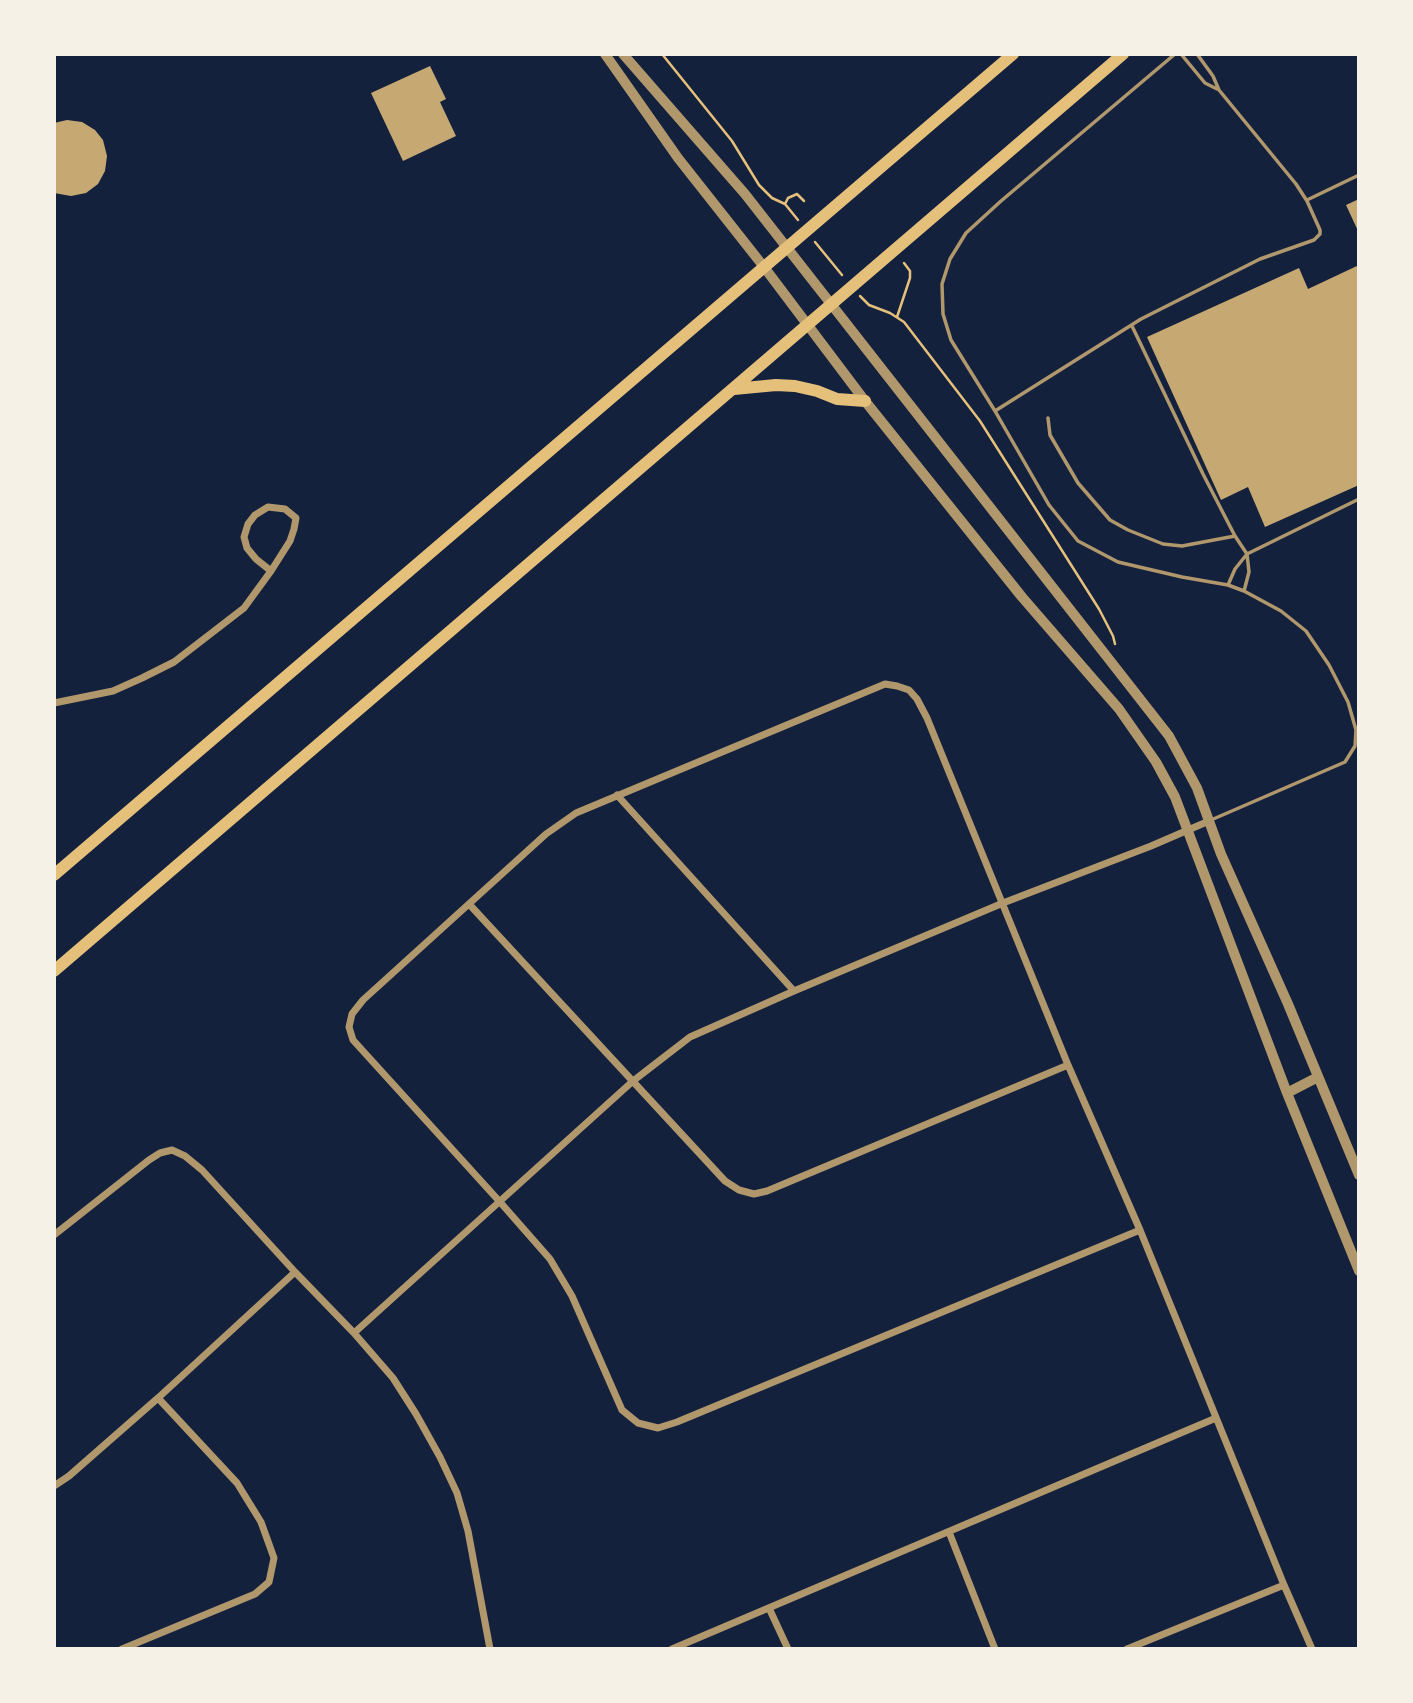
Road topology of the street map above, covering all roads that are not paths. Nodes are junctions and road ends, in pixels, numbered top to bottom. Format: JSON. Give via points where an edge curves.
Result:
{"nodes":[{"id":1,"x":605,"y":54,"type":"edge"},
{"id":2,"x":623,"y":54,"type":"edge"},
{"id":3,"x":1013,"y":54,"type":"edge"},
{"id":4,"x":1123,"y":54,"type":"edge"},
{"id":5,"x":1175,"y":54,"type":"edge"},
{"id":6,"x":1181,"y":54,"type":"edge"},
{"id":7,"x":1197,"y":54,"type":"edge"},
{"id":8,"x":1219,"y":90,"type":"junction"},
{"id":9,"x":1359,"y":176,"type":"edge"},
{"id":10,"x":1307,"y":201,"type":"junction"},
{"id":11,"x":787,"y":247,"type":"junction"},
{"id":12,"x":764,"y":267,"type":"junction"},
{"id":13,"x":831,"y":304,"type":"junction"},
{"id":14,"x":807,"y":325,"type":"junction"},
{"id":15,"x":1132,"y":326,"type":"junction"},
{"id":16,"x":734,"y":388,"type":"junction"},
{"id":17,"x":864,"y":401,"type":"junction"},
{"id":18,"x":995,"y":411,"type":"junction"},
{"id":19,"x":1048,"y":418,"type":"dead end"},
{"id":20,"x":1359,"y":499,"type":"edge"},
{"id":21,"x":1235,"y":536,"type":"junction"},
{"id":22,"x":1247,"y":554,"type":"junction"},
{"id":23,"x":271,"y":571,"type":"junction"},
{"id":24,"x":1228,"y":585,"type":"junction"},
{"id":25,"x":1244,"y":591,"type":"junction"},
{"id":26,"x":54,"y":704,"type":"edge"},
{"id":27,"x":617,"y":795,"type":"junction"},
{"id":28,"x":1209,"y":821,"type":"junction"},
{"id":29,"x":1187,"y":831,"type":"junction"},
{"id":30,"x":54,"y":875,"type":"edge"},
{"id":31,"x":1003,"y":903,"type":"junction"},
{"id":32,"x":469,"y":904,"type":"junction"},
{"id":33,"x":54,"y":971,"type":"edge"},
{"id":34,"x":794,"y":991,"type":"junction"},
{"id":35,"x":1068,"y":1065,"type":"junction"},
{"id":36,"x":1318,"y":1077,"type":"junction"},
{"id":37,"x":633,"y":1081,"type":"junction"},
{"id":38,"x":1287,"y":1093,"type":"junction"},
{"id":39,"x":1359,"y":1175,"type":"edge"},
{"id":40,"x":500,"y":1202,"type":"junction"},
{"id":41,"x":1140,"y":1230,"type":"junction"},
{"id":42,"x":54,"y":1235,"type":"edge"},
{"id":43,"x":1359,"y":1271,"type":"edge"},
{"id":44,"x":295,"y":1272,"type":"junction"},
{"id":45,"x":354,"y":1333,"type":"junction"},
{"id":46,"x":158,"y":1398,"type":"junction"},
{"id":47,"x":1216,"y":1418,"type":"junction"},
{"id":48,"x":54,"y":1486,"type":"edge"},
{"id":49,"x":949,"y":1532,"type":"junction"},
{"id":50,"x":1284,"y":1585,"type":"junction"},
{"id":51,"x":769,"y":1608,"type":"junction"},
{"id":52,"x":122,"y":1649,"type":"edge"},
{"id":53,"x":490,"y":1649,"type":"edge"},
{"id":54,"x":672,"y":1649,"type":"edge"},
{"id":55,"x":788,"y":1649,"type":"edge"},
{"id":56,"x":995,"y":1649,"type":"edge"},
{"id":57,"x":1127,"y":1649,"type":"edge"},
{"id":58,"x":1312,"y":1649,"type":"edge"}],
"edges":[{"from":1,"to":12,"type":"street","via":[[678,158]]},
{"from":2,"to":11,"type":"street"},
{"from":3,"to":11,"type":"highway"},
{"from":4,"to":13,"type":"highway"},
{"from":5,"to":18,"type":"lane","via":[[966,233],[950,259],[942,284],[943,314],[951,340]]},
{"from":6,"to":8,"type":"lane","via":[[1205,83]]},
{"from":7,"to":8,"type":"lane"},
{"from":8,"to":10,"type":"lane"},
{"from":9,"to":10,"type":"lane"},
{"from":10,"to":15,"type":"lane","via":[[1320,230],[1318,238],[1260,259]]},
{"from":11,"to":12,"type":"highway"},
{"from":11,"to":13,"type":"street"},
{"from":12,"to":14,"type":"street"},
{"from":12,"to":30,"type":"highway"},
{"from":13,"to":14,"type":"highway"},
{"from":13,"to":28,"type":"street","via":[[1169,736]]},
{"from":14,"to":16,"type":"highway"},
{"from":14,"to":17,"type":"street"},
{"from":15,"to":18,"type":"lane"},
{"from":15,"to":21,"type":"lane"},
{"from":16,"to":17,"type":"highway","via":[[795,386],[837,399]]},
{"from":16,"to":33,"type":"highway"},
{"from":17,"to":29,"type":"street","via":[[1132,727],[1165,777]]},
{"from":18,"to":24,"type":"lane","via":[[1049,505],[1078,541],[1118,562]]},
{"from":19,"to":21,"type":"lane","via":[[1050,435],[1078,484],[1110,520],[1163,544],[1182,546]]},
{"from":20,"to":22,"type":"lane"},
{"from":21,"to":22,"type":"lane"},
{"from":22,"to":24,"type":"lane"},
{"from":22,"to":25,"type":"lane"},
{"from":23,"to":23,"type":"street","via":[[290,541],[296,518],[285,509],[268,507],[255,515],[244,537],[247,548]]},
{"from":23,"to":26,"type":"street","via":[[244,608],[174,662],[113,691]]},
{"from":24,"to":25,"type":"lane"},
{"from":25,"to":28,"type":"lane","via":[[1306,631],[1348,702],[1356,730],[1355,746],[1345,762]]},
{"from":27,"to":31,"type":"street","via":[[885,684],[897,686],[909,690],[927,718]]},
{"from":27,"to":32,"type":"street","via":[[576,813],[546,834]]},
{"from":27,"to":34,"type":"street"},
{"from":28,"to":29,"type":"street"},
{"from":28,"to":36,"type":"street"},
{"from":29,"to":31,"type":"street"},
{"from":29,"to":38,"type":"street"},
{"from":31,"to":34,"type":"street"},
{"from":31,"to":35,"type":"street"},
{"from":32,"to":37,"type":"street"},
{"from":32,"to":40,"type":"street","via":[[363,1000],[349,1027],[353,1040]]},
{"from":34,"to":37,"type":"street","via":[[690,1037]]},
{"from":35,"to":37,"type":"street","via":[[754,1194],[725,1181]]},
{"from":35,"to":41,"type":"street"},
{"from":36,"to":38,"type":"street"},
{"from":36,"to":39,"type":"street"},
{"from":37,"to":40,"type":"street"},
{"from":38,"to":43,"type":"street"},
{"from":40,"to":41,"type":"street","via":[[550,1259],[572,1296],[622,1410],[639,1423],[658,1428]]},
{"from":40,"to":45,"type":"street"},
{"from":41,"to":47,"type":"street"},
{"from":42,"to":44,"type":"street","via":[[149,1160],[172,1150],[202,1170]]},
{"from":44,"to":45,"type":"street"},
{"from":44,"to":46,"type":"street"},
{"from":45,"to":53,"type":"street","via":[[399,1387],[457,1493],[471,1541]]},
{"from":46,"to":48,"type":"street"},
{"from":46,"to":52,"type":"street","via":[[237,1483],[261,1522],[274,1558],[270,1582],[255,1594]]},
{"from":47,"to":49,"type":"street"},
{"from":47,"to":50,"type":"street"},
{"from":49,"to":51,"type":"street"},
{"from":49,"to":56,"type":"street"},
{"from":50,"to":57,"type":"street"},
{"from":50,"to":58,"type":"street"},
{"from":51,"to":54,"type":"street"},
{"from":51,"to":55,"type":"street"}]}
